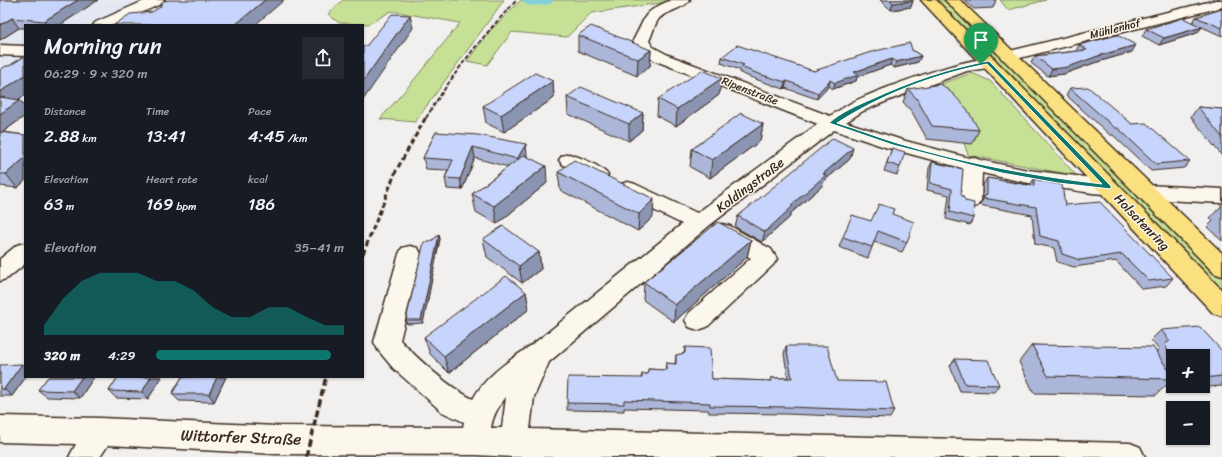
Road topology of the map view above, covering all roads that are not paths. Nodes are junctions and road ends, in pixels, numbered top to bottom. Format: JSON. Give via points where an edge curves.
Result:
{"nodes":[{"id":1,"x":158,"y":0,"type":"edge"},
{"id":2,"x":683,"y":0,"type":"edge"},
{"id":3,"x":928,"y":0,"type":"edge"},
{"id":4,"x":952,"y":0,"type":"edge"},
{"id":5,"x":1222,"y":3,"type":"edge"},
{"id":6,"x":103,"y":24,"type":"edge"},
{"id":7,"x":0,"y":50,"type":"edge"},
{"id":8,"x":1008,"y":56,"type":"junction"},
{"id":9,"x":23,"y":62,"type":"edge"},
{"id":10,"x":989,"y":63,"type":"junction"},
{"id":11,"x":832,"y":123,"type":"junction"},
{"id":12,"x":569,"y":160,"type":"dead end"},
{"id":13,"x":972,"y":164,"type":"junction"},
{"id":14,"x":1108,"y":187,"type":"junction"},
{"id":15,"x":1146,"y":192,"type":"junction"},
{"id":16,"x":1222,"y":196,"type":"edge"},
{"id":17,"x":970,"y":201,"type":"edge"},
{"id":18,"x":700,"y":222,"type":"junction"},
{"id":19,"x":410,"y":254,"type":"dead end"},
{"id":20,"x":1222,"y":267,"type":"edge"},
{"id":21,"x":1222,"y":306,"type":"edge"},
{"id":22,"x":698,"y":320,"type":"dead end"},
{"id":23,"x":538,"y":355,"type":"junction"},
{"id":24,"x":477,"y":428,"type":"junction"},
{"id":25,"x":0,"y":429,"type":"edge"},
{"id":26,"x":100,"y":431,"type":"junction"},
{"id":27,"x":526,"y":448,"type":"edge"},
{"id":28,"x":84,"y":457,"type":"edge"},
{"id":29,"x":1130,"y":457,"type":"edge"}],
"edges":[{"from":1,"to":6,"type":"street"},
{"from":2,"to":11,"type":"street","name":"Ripenstraße","via":[[652,17],[641,41],[647,50]]},
{"from":3,"to":10,"type":"main road","name":"Holsatenring"},
{"from":4,"to":8,"type":"main road","name":"Holsatenring"},
{"from":5,"to":8,"type":"street","name":"Mühlenhof"},
{"from":7,"to":9,"type":"street"},
{"from":8,"to":15,"type":"main road","name":"Holsatenring"},
{"from":10,"to":11,"type":"street","name":"Koldingstraße","via":[[964,68],[886,95],[857,107]]},
{"from":10,"to":14,"type":"main road","name":"Holsatenring"},
{"from":11,"to":13,"type":"street","via":[[895,144]]},
{"from":11,"to":18,"type":"street","name":"Koldingstraße"},
{"from":12,"to":18,"type":"street"},
{"from":13,"to":14,"type":"street","via":[[1058,181]]},
{"from":13,"to":17,"type":"street"},
{"from":14,"to":21,"type":"main road","name":"Holsatenring"},
{"from":15,"to":16,"type":"street"},
{"from":15,"to":20,"type":"main road","name":"Holsatenring"},
{"from":18,"to":22,"type":"street","via":[[763,255],[765,259]]},
{"from":18,"to":23,"type":"street","name":"Koldingstraße"},
{"from":19,"to":24,"type":"street","via":[[387,342],[402,360]]},
{"from":23,"to":24,"type":"street","name":"Koldingstraße","via":[[507,377],[488,398]]},
{"from":23,"to":27,"type":"street","name":"Koldingstraße","via":[[520,397]]},
{"from":24,"to":26,"type":"street","name":"Wittorfer Straße","via":[[276,440]]},
{"from":24,"to":27,"type":"street","name":"Wittorfer Straße"},
{"from":25,"to":26,"type":"street","name":"Wittorfer Straße"},
{"from":26,"to":28,"type":"street"},
{"from":27,"to":29,"type":"street","name":"Wittorfer Straße"}]}
